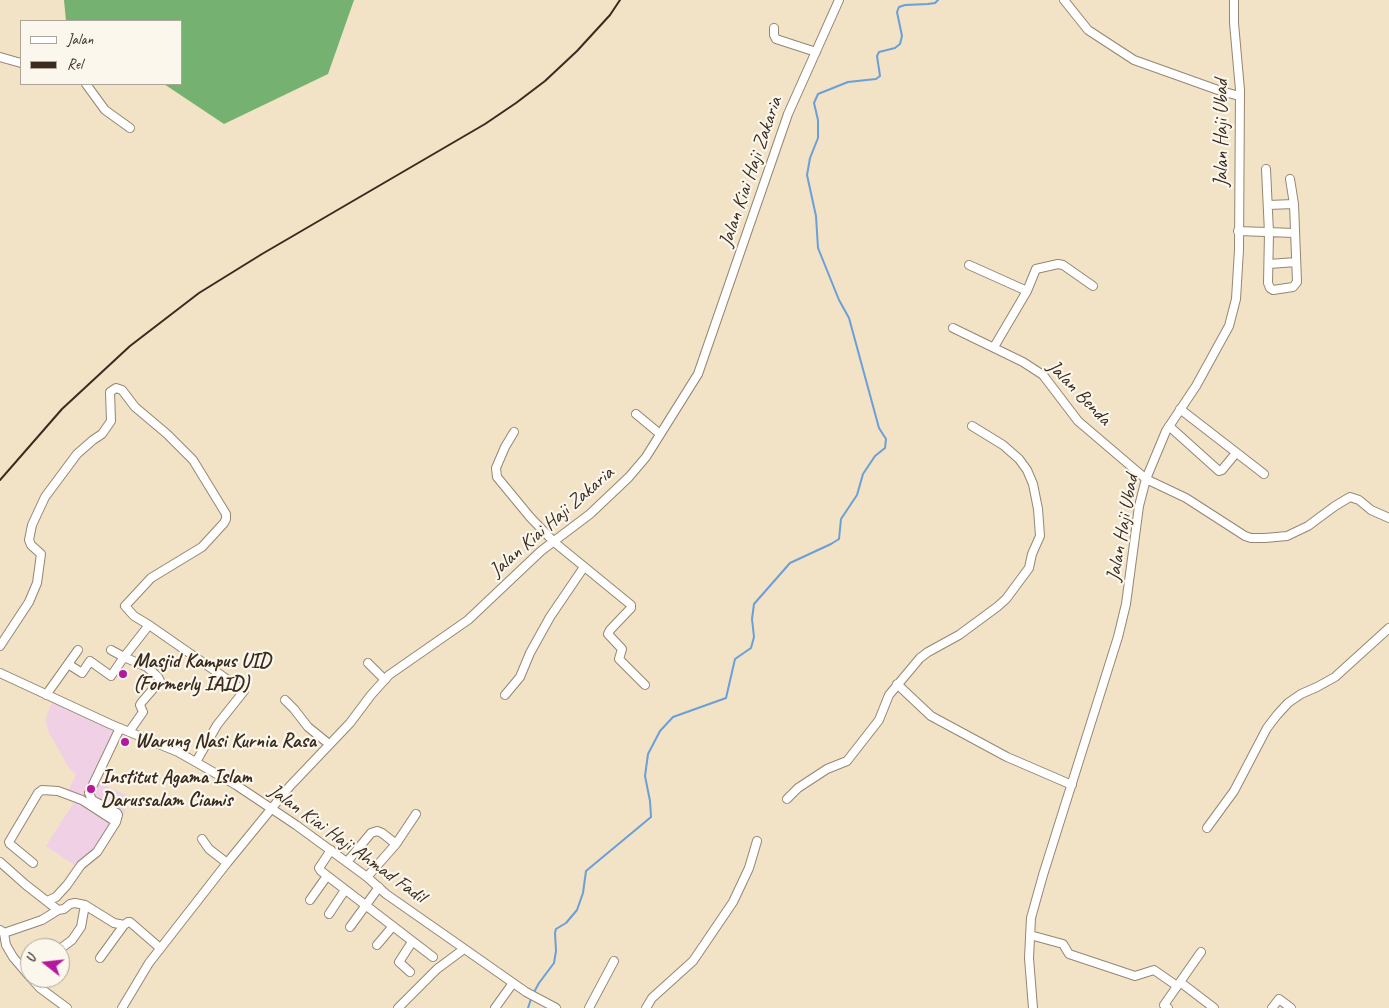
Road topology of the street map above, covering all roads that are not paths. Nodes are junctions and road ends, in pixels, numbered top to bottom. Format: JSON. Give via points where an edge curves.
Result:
{"nodes":[{"id":1,"x":839,"y":0,"type":"edge"},
{"id":2,"x":1064,"y":0,"type":"edge"},
{"id":3,"x":1234,"y":0,"type":"edge"},
{"id":4,"x":774,"y":28,"type":"dead end"},
{"id":5,"x":816,"y":52,"type":"junction"},
{"id":6,"x":0,"y":57,"type":"edge"},
{"id":7,"x":20,"y":63,"type":"edge"},
{"id":8,"x":87,"y":85,"type":"edge"},
{"id":9,"x":1239,"y":96,"type":"junction"},
{"id":10,"x":130,"y":128,"type":"dead end"},
{"id":11,"x":1266,"y":169,"type":"dead end"},
{"id":12,"x":1290,"y":179,"type":"dead end"},
{"id":13,"x":1294,"y":204,"type":"junction"},
{"id":14,"x":1268,"y":205,"type":"junction"},
{"id":15,"x":1238,"y":232,"type":"junction"},
{"id":16,"x":1269,"y":232,"type":"junction"},
{"id":17,"x":1295,"y":233,"type":"junction"},
{"id":18,"x":1296,"y":262,"type":"junction"},
{"id":19,"x":1269,"y":264,"type":"junction"},
{"id":20,"x":969,"y":265,"type":"dead end"},
{"id":21,"x":1093,"y":286,"type":"dead end"},
{"id":22,"x":1027,"y":291,"type":"junction"},
{"id":23,"x":953,"y":328,"type":"dead end"},
{"id":24,"x":994,"y":347,"type":"junction"},
{"id":25,"x":1180,"y":409,"type":"junction"},
{"id":26,"x":636,"y":414,"type":"dead end"},
{"id":27,"x":972,"y":426,"type":"dead end"},
{"id":28,"x":1169,"y":426,"type":"junction"},
{"id":29,"x":514,"y":432,"type":"dead end"},
{"id":30,"x":660,"y":434,"type":"junction"},
{"id":31,"x":1236,"y":453,"type":"junction"},
{"id":32,"x":1264,"y":474,"type":"dead end"},
{"id":33,"x":1146,"y":479,"type":"junction"},
{"id":34,"x":1389,"y":518,"type":"edge"},
{"id":35,"x":554,"y":542,"type":"junction"},
{"id":36,"x":584,"y":567,"type":"junction"},
{"id":37,"x":149,"y":625,"type":"junction"},
{"id":38,"x":1389,"y":628,"type":"edge"},
{"id":39,"x":0,"y":646,"type":"edge"},
{"id":40,"x":78,"y":650,"type":"dead end"},
{"id":41,"x":111,"y":650,"type":"dead end"},
{"id":42,"x":124,"y":657,"type":"junction"},
{"id":43,"x":368,"y":663,"type":"dead end"},
{"id":44,"x":68,"y":664,"type":"junction"},
{"id":45,"x":0,"y":673,"type":"edge"},
{"id":46,"x":385,"y":680,"type":"junction"},
{"id":47,"x":897,"y":684,"type":"junction"},
{"id":48,"x":645,"y":685,"type":"dead end"},
{"id":49,"x":46,"y":694,"type":"junction"},
{"id":50,"x":505,"y":695,"type":"dead end"},
{"id":51,"x":285,"y":700,"type":"dead end"},
{"id":52,"x":120,"y":728,"type":"junction"},
{"id":53,"x":129,"y":732,"type":"junction"},
{"id":54,"x":329,"y":744,"type":"junction"},
{"id":55,"x":196,"y":762,"type":"junction"},
{"id":56,"x":1072,"y":785,"type":"junction"},
{"id":57,"x":787,"y":799,"type":"dead end"},
{"id":58,"x":272,"y":809,"type":"junction"},
{"id":59,"x":416,"y":814,"type":"dead end"},
{"id":60,"x":116,"y":822,"type":"junction"},
{"id":61,"x":1207,"y":828,"type":"dead end"},
{"id":62,"x":202,"y":839,"type":"dead end"},
{"id":63,"x":757,"y":841,"type":"dead end"},
{"id":64,"x":396,"y":844,"type":"junction"},
{"id":65,"x":331,"y":850,"type":"junction"},
{"id":66,"x":0,"y":862,"type":"edge"},
{"id":67,"x":347,"y":862,"type":"junction"},
{"id":68,"x":33,"y":863,"type":"dead end"},
{"id":69,"x":227,"y":863,"type":"junction"},
{"id":70,"x":327,"y":876,"type":"junction"},
{"id":71,"x":367,"y":877,"type":"junction"},
{"id":72,"x":378,"y":887,"type":"junction"},
{"id":73,"x":345,"y":890,"type":"junction"},
{"id":74,"x":310,"y":900,"type":"dead end"},
{"id":75,"x":47,"y":901,"type":"junction"},
{"id":76,"x":365,"y":904,"type":"junction"},
{"id":77,"x":85,"y":907,"type":"junction"},
{"id":78,"x":58,"y":910,"type":"junction"},
{"id":79,"x":328,"y":914,"type":"dead end"},
{"id":80,"x":124,"y":925,"type":"junction"},
{"id":81,"x":393,"y":926,"type":"junction"},
{"id":82,"x":350,"y":927,"type":"dead end"},
{"id":83,"x":2,"y":932,"type":"edge"},
{"id":84,"x":1030,"y":935,"type":"junction"},
{"id":85,"x":70,"y":942,"type":"edge"},
{"id":86,"x":412,"y":942,"type":"junction"},
{"id":87,"x":377,"y":945,"type":"dead end"},
{"id":88,"x":160,"y":948,"type":"junction"},
{"id":89,"x":464,"y":948,"type":"junction"},
{"id":90,"x":1201,"y":952,"type":"dead end"},
{"id":91,"x":433,"y":957,"type":"dead end"},
{"id":92,"x":100,"y":958,"type":"dead end"},
{"id":93,"x":614,"y":961,"type":"dead end"},
{"id":94,"x":20,"y":964,"type":"edge"},
{"id":95,"x":410,"y":972,"type":"dead end"},
{"id":96,"x":513,"y":983,"type":"junction"},
{"id":97,"x":1178,"y":984,"type":"junction"},
{"id":98,"x":40,"y":988,"type":"edge"},
{"id":99,"x":67,"y":1008,"type":"edge"},
{"id":100,"x":122,"y":1008,"type":"edge"},
{"id":101,"x":398,"y":1008,"type":"edge"},
{"id":102,"x":494,"y":1008,"type":"edge"},
{"id":103,"x":556,"y":1008,"type":"edge"},
{"id":104,"x":589,"y":1008,"type":"edge"},
{"id":105,"x":646,"y":1008,"type":"edge"},
{"id":106,"x":1033,"y":1008,"type":"edge"},
{"id":107,"x":1168,"y":1008,"type":"edge"},
{"id":108,"x":1214,"y":1008,"type":"edge"},
{"id":109,"x":1272,"y":1008,"type":"edge"},
{"id":110,"x":1291,"y":1008,"type":"edge"}],
"edges":[{"from":1,"to":5,"type":"street","name":"Jalan Kiai Haji Zakaria"},
{"from":2,"to":9,"type":"street","via":[[1085,28],[1134,60]]},
{"from":3,"to":9,"type":"street","name":"Jalan Haji Ubad"},
{"from":4,"to":5,"type":"street","via":[[776,39]]},
{"from":5,"to":30,"type":"street","name":"Jalan Kiai Haji Zakaria","via":[[788,114],[702,364]]},
{"from":6,"to":7,"type":"street"},
{"from":8,"to":10,"type":"street","via":[[105,110]]},
{"from":9,"to":15,"type":"street","name":"Jalan Haji Ubad"},
{"from":11,"to":14,"type":"street"},
{"from":12,"to":13,"type":"street"},
{"from":13,"to":14,"type":"street"},
{"from":13,"to":17,"type":"street"},
{"from":14,"to":16,"type":"street"},
{"from":15,"to":16,"type":"street"},
{"from":15,"to":25,"type":"street","name":"Jalan Haji Ubad","via":[[1236,299],[1229,326]]},
{"from":16,"to":17,"type":"street"},
{"from":16,"to":19,"type":"street"},
{"from":17,"to":18,"type":"street"},
{"from":18,"to":19,"type":"street"},
{"from":18,"to":19,"type":"street","via":[[1295,285],[1273,290],[1268,283]]},
{"from":20,"to":22,"type":"street"},
{"from":21,"to":22,"type":"street","via":[[1056,264],[1036,269]]},
{"from":22,"to":24,"type":"street"},
{"from":23,"to":24,"type":"street","name":"Jalan Benda"},
{"from":24,"to":33,"type":"street","name":"Jalan Benda","via":[[1043,376],[1078,421]]},
{"from":25,"to":28,"type":"street","name":"Jalan Haji Ubad"},
{"from":25,"to":31,"type":"street"},
{"from":26,"to":30,"type":"street"},
{"from":27,"to":47,"type":"street","via":[[1004,445],[1027,470],[1038,509],[1040,536],[1029,568],[1006,599],[959,635],[924,654]]},
{"from":28,"to":31,"type":"street","via":[[1219,471]]},
{"from":28,"to":33,"type":"street","name":"Jalan Haji Ubad"},
{"from":29,"to":35,"type":"street","via":[[496,468],[498,476]]},
{"from":30,"to":35,"type":"street","name":"Jalan Kiai Haji Zakaria","via":[[646,457],[624,482]]},
{"from":31,"to":32,"type":"street"},
{"from":33,"to":34,"type":"street","name":"Jalan Benda","via":[[1186,498],[1251,538],[1287,536],[1308,526],[1350,497]]},
{"from":33,"to":56,"type":"street","name":"Jalan Haji Ubad","via":[[1118,638]]},
{"from":35,"to":36,"type":"street"},
{"from":35,"to":46,"type":"street","name":"Jalan Kiai Haji Zakaria","via":[[468,620]]},
{"from":36,"to":48,"type":"street","via":[[631,605],[608,634],[622,649],[619,659]]},
{"from":36,"to":50,"type":"street","via":[[550,617],[520,677]]},
{"from":37,"to":39,"type":"street","via":[[125,606],[151,578],[202,547],[224,523],[226,514],[193,460],[135,407],[122,390],[116,388],[109,395],[111,421],[102,434],[77,454],[45,497],[32,525],[29,540],[41,554],[37,582],[29,602]]},
{"from":37,"to":42,"type":"street"},
{"from":37,"to":55,"type":"street","via":[[244,692],[217,725]]},
{"from":38,"to":61,"type":"street","via":[[1335,677],[1301,694],[1277,715],[1234,791]]},
{"from":40,"to":44,"type":"street"},
{"from":41,"to":42,"type":"street"},
{"from":42,"to":44,"type":"street","via":[[111,676],[90,661],[82,673]]},
{"from":42,"to":53,"type":"street","via":[[147,668],[160,681],[140,704],[143,712]]},
{"from":43,"to":46,"type":"street"},
{"from":44,"to":49,"type":"street"},
{"from":45,"to":49,"type":"street","name":"Jalan Kiai Haji Ahmad Fadil"},
{"from":46,"to":54,"type":"street","name":"Jalan Kiai Haji Zakaria"},
{"from":47,"to":56,"type":"street","via":[[931,716],[1007,757]]},
{"from":47,"to":57,"type":"street","via":[[879,720],[847,761],[827,769]]},
{"from":49,"to":52,"type":"street","name":"Jalan Kiai Haji Ahmad Fadil"},
{"from":51,"to":54,"type":"street","via":[[308,727]]},
{"from":52,"to":53,"type":"street","name":"Jalan Kiai Haji Ahmad Fadil"},
{"from":52,"to":60,"type":"street","via":[[89,793],[92,800],[118,815]]},
{"from":53,"to":55,"type":"street","name":"Jalan Kiai Haji Ahmad Fadil"},
{"from":54,"to":58,"type":"street","name":"Jalan Kiai Haji Zakaria"},
{"from":55,"to":58,"type":"street","name":"Jalan Kiai Haji Ahmad Fadil"},
{"from":56,"to":84,"type":"street","name":"Jalan Haji Ubad","via":[[1043,875],[1031,918]]},
{"from":58,"to":65,"type":"street","name":"Jalan Kiai Haji Ahmad Fadil"},
{"from":58,"to":69,"type":"street","name":"Jalan Kiai Haji Zakaria"},
{"from":59,"to":64,"type":"street"},
{"from":60,"to":68,"type":"street","via":[[82,800],[58,791],[42,790],[9,842]]},
{"from":60,"to":75,"type":"street","via":[[97,852],[56,897]]},
{"from":62,"to":69,"type":"street"},
{"from":63,"to":105,"type":"street","via":[[733,902],[693,961],[652,998]]},
{"from":64,"to":67,"type":"street","via":[[374,831]]},
{"from":64,"to":71,"type":"street"},
{"from":65,"to":67,"type":"street","name":"Jalan Kiai Haji Ahmad Fadil"},
{"from":65,"to":70,"type":"street","via":[[320,868]]},
{"from":66,"to":75,"type":"street"},
{"from":67,"to":71,"type":"street","name":"Jalan Kiai Haji Ahmad Fadil"},
{"from":69,"to":88,"type":"street","name":"Jalan Kiai Haji Zakaria"},
{"from":70,"to":73,"type":"street"},
{"from":70,"to":74,"type":"street"},
{"from":71,"to":72,"type":"street","name":"Jalan Kiai Haji Ahmad Fadil"},
{"from":72,"to":76,"type":"street"},
{"from":72,"to":89,"type":"street","name":"Jalan Kiai Haji Ahmad Fadil"},
{"from":73,"to":76,"type":"street"},
{"from":73,"to":79,"type":"street"},
{"from":75,"to":78,"type":"street"},
{"from":76,"to":81,"type":"street"},
{"from":76,"to":82,"type":"street"},
{"from":77,"to":78,"type":"street","via":[[75,903]]},
{"from":77,"to":80,"type":"street"},
{"from":77,"to":85,"type":"street","via":[[81,927]]},
{"from":78,"to":83,"type":"street","via":[[42,920]]},
{"from":80,"to":88,"type":"street","via":[[130,922]]},
{"from":80,"to":92,"type":"street"},
{"from":81,"to":86,"type":"street"},
{"from":81,"to":87,"type":"street"},
{"from":83,"to":94,"type":"street","via":[[6,945]]},
{"from":84,"to":97,"type":"street","via":[[1063,944],[1070,954],[1135,976],[1154,970]]},
{"from":84,"to":106,"type":"street","name":"Jalan Haji Ubad","via":[[1028,958]]},
{"from":86,"to":91,"type":"street"},
{"from":86,"to":95,"type":"street","via":[[399,962]]},
{"from":88,"to":100,"type":"street","name":"Jalan Kiai Haji Zakaria"},
{"from":89,"to":96,"type":"street","name":"Jalan Kiai Haji Ahmad Fadil"},
{"from":89,"to":101,"type":"street","via":[[437,969]]},
{"from":90,"to":97,"type":"street"},
{"from":93,"to":104,"type":"street"},
{"from":96,"to":102,"type":"street"},
{"from":96,"to":103,"type":"street","name":"Jalan Kiai Haji Ahmad Fadil"},
{"from":97,"to":107,"type":"street","via":[[1164,1005]]},
{"from":97,"to":108,"type":"street"},
{"from":98,"to":99,"type":"street"},
{"from":109,"to":110,"type":"street","via":[[1279,999]]}]}
